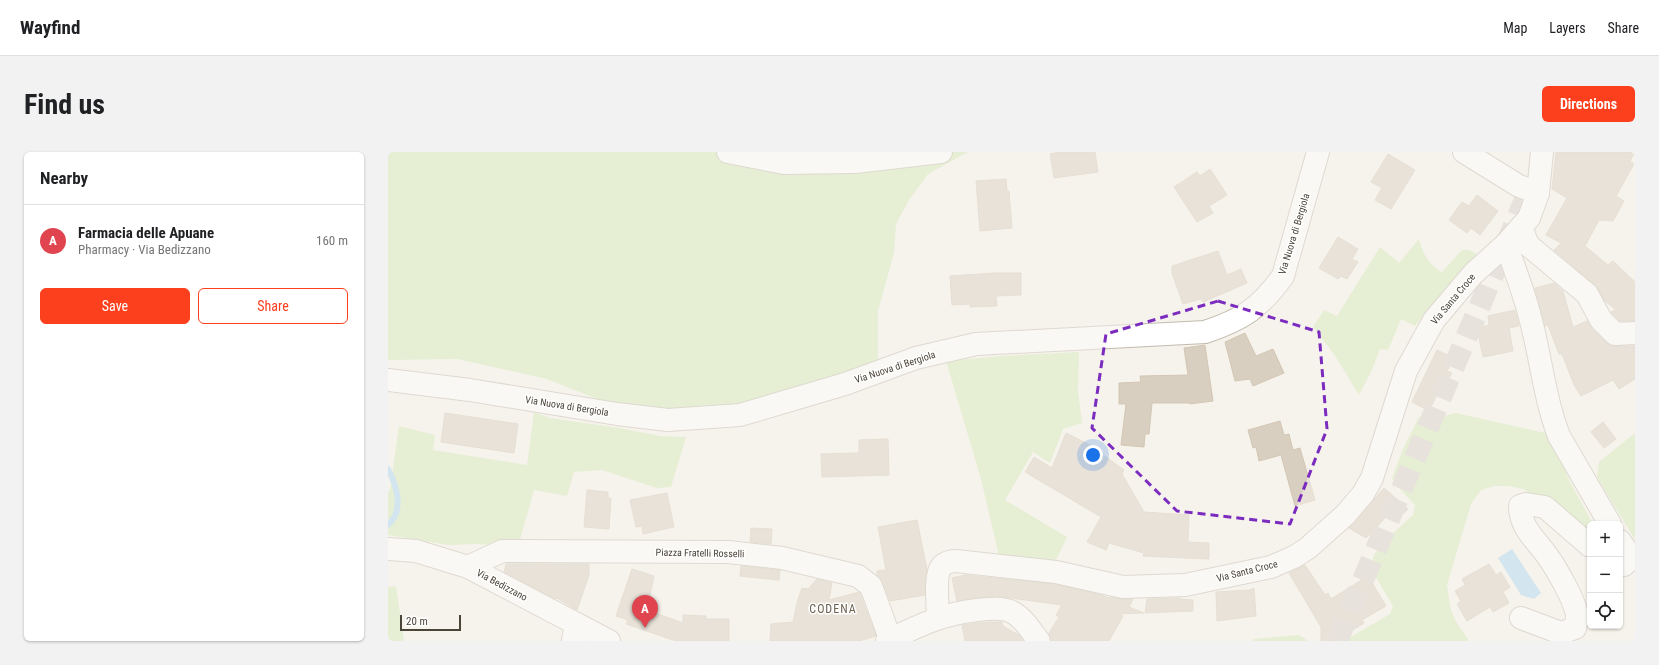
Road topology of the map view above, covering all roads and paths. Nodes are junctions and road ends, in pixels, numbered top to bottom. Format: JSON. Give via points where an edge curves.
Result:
{"nodes":[{"id":1,"x":728,"y":152,"type":"edge"},
{"id":2,"x":941,"y":152,"type":"edge"},
{"id":3,"x":1318,"y":152,"type":"edge"},
{"id":4,"x":1464,"y":152,"type":"edge"},
{"id":5,"x":1542,"y":152,"type":"edge"},
{"id":6,"x":1538,"y":193,"type":"junction"},
{"id":7,"x":1521,"y":227,"type":"junction"},
{"id":8,"x":1506,"y":244,"type":"junction"},
{"id":9,"x":1635,"y":333,"type":"edge"},
{"id":10,"x":388,"y":380,"type":"edge"},
{"id":11,"x":1608,"y":521,"type":"edge"},
{"id":12,"x":1587,"y":543,"type":"edge"},
{"id":13,"x":1623,"y":546,"type":"edge"},
{"id":14,"x":388,"y":549,"type":"edge"},
{"id":15,"x":1623,"y":565,"type":"edge"},
{"id":16,"x":468,"y":567,"type":"junction"},
{"id":17,"x":938,"y":618,"type":"junction"},
{"id":18,"x":1521,"y":618,"type":"dead end"},
{"id":19,"x":574,"y":633,"type":"edge"},
{"id":20,"x":889,"y":640,"type":"edge"},
{"id":21,"x":609,"y":641,"type":"edge"},
{"id":22,"x":1039,"y":641,"type":"edge"}],
"edges":[{"from":1,"to":2,"type":"street","via":[[784,163],[855,162]]},
{"from":3,"to":10,"type":"street","name":"Via Nuova di Bergiola","via":[[1283,276],[1271,293],[1255,308],[1228,324],[1205,332],[976,344],[916,358],[845,384],[740,415],[668,420]]},
{"from":4,"to":6,"type":"street","via":[[1519,186]]},
{"from":5,"to":6,"type":"street","name":"Via Santa Croce"},
{"from":6,"to":7,"type":"street","name":"Via Santa Croce","via":[[1529,218]]},
{"from":7,"to":8,"type":"street","name":"Via Santa Croce"},
{"from":7,"to":9,"type":"street","via":[[1528,245],[1587,294],[1601,320],[1615,334]]},
{"from":8,"to":11,"type":"street","via":[[1530,316],[1553,420],[1559,436]]},
{"from":8,"to":17,"type":"street","name":"Via Santa Croce","via":[[1473,274],[1434,320],[1406,371],[1372,478],[1363,494],[1345,515],[1308,548],[1271,567],[1185,585],[1124,587],[1056,572],[946,562],[938,574]]},
{"from":12,"to":18,"type":"street","via":[[1545,507],[1526,504],[1520,506],[1527,531],[1547,555],[1570,596],[1577,616],[1575,628],[1561,633]]},
{"from":13,"to":15,"type":"street","via":[[1630,559]]},
{"from":14,"to":16,"type":"street","name":"Via Bedizzano","via":[[416,551]]},
{"from":16,"to":19,"type":"street","name":"Via Bedizzano"},
{"from":16,"to":20,"type":"street","name":"Piazza Fratelli Rosselli","via":[[502,551],[728,552],[782,558],[858,576],[871,586]]},
{"from":17,"to":20,"type":"street"},
{"from":17,"to":22,"type":"street","via":[[1000,608],[1012,611],[1023,620]]},
{"from":19,"to":21,"type":"street","name":"Via Bedizzano"}]}
